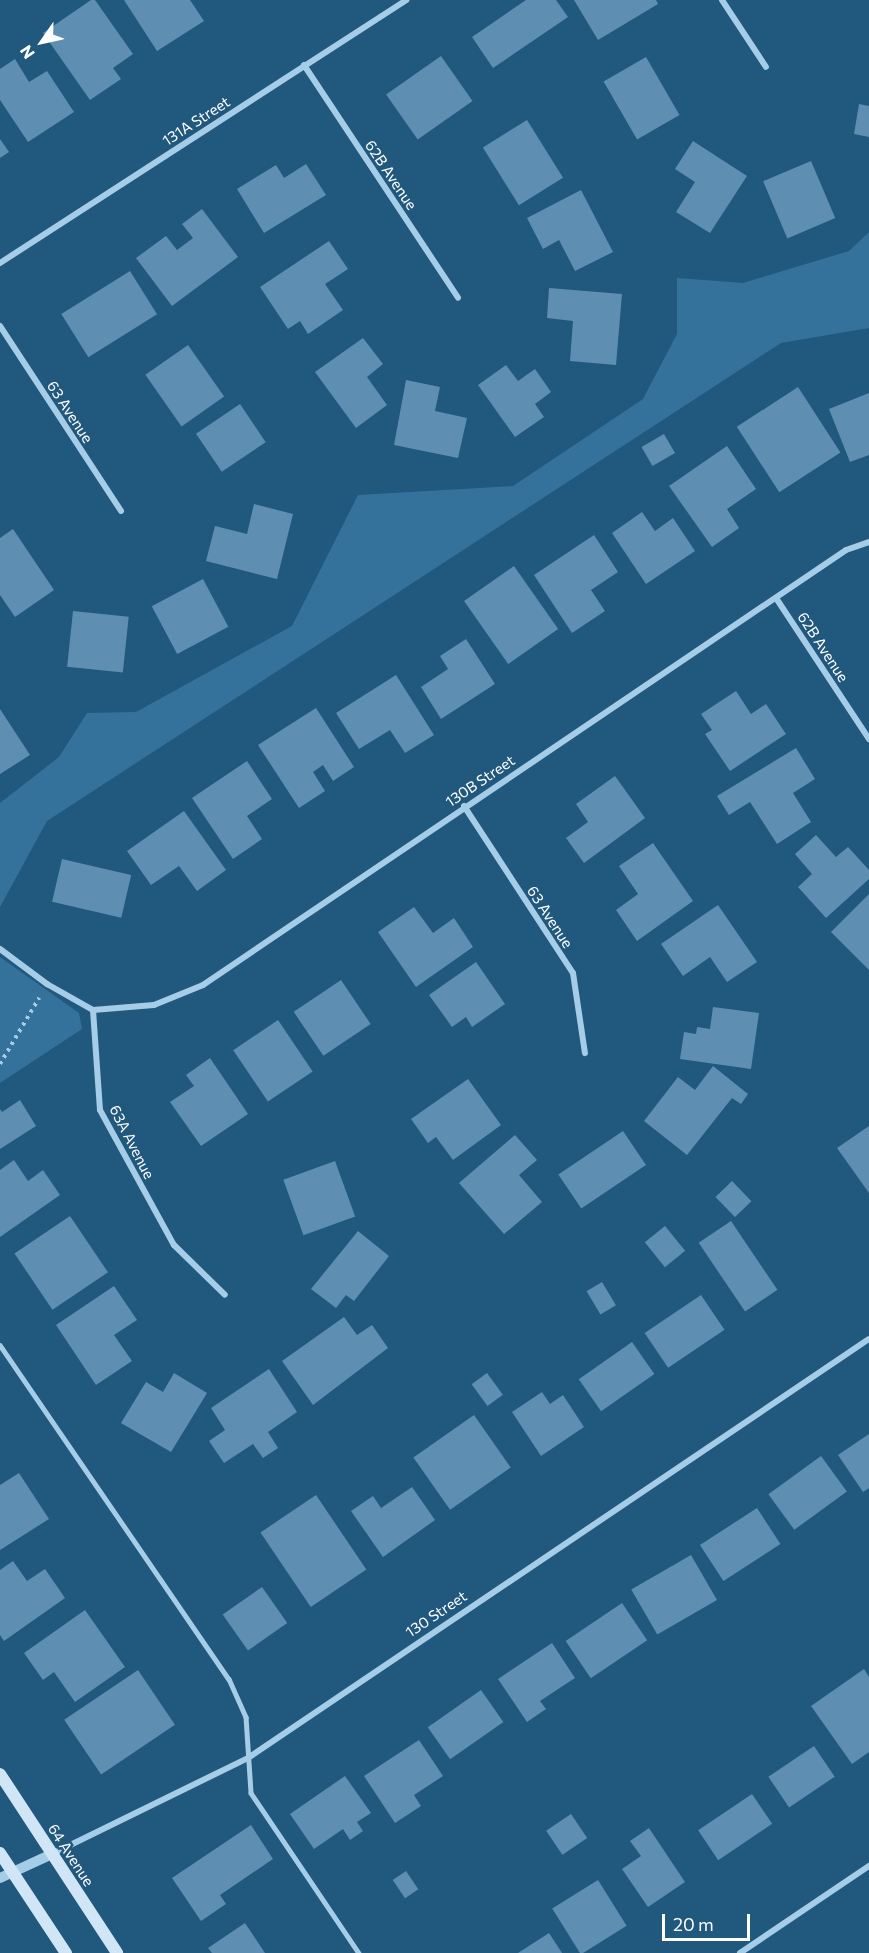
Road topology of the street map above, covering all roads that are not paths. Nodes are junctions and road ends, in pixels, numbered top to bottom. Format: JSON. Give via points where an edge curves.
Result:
{"nodes":[{"id":1,"x":406,"y":0,"type":"edge"},
{"id":2,"x":722,"y":0,"type":"edge"},
{"id":3,"x":304,"y":65,"type":"junction"},
{"id":4,"x":766,"y":68,"type":"dead end"},
{"id":5,"x":0,"y":263,"type":"edge"},
{"id":6,"x":458,"y":298,"type":"dead end"},
{"id":7,"x":0,"y":327,"type":"edge"},
{"id":8,"x":121,"y":511,"type":"dead end"},
{"id":9,"x":869,"y":542,"type":"edge"},
{"id":10,"x":776,"y":598,"type":"junction"},
{"id":11,"x":869,"y":739,"type":"edge"},
{"id":12,"x":464,"y":806,"type":"junction"},
{"id":13,"x":0,"y":949,"type":"edge"},
{"id":14,"x":93,"y":1010,"type":"junction"},
{"id":15,"x":585,"y":1053,"type":"dead end"},
{"id":16,"x":225,"y":1295,"type":"dead end"},
{"id":17,"x":869,"y":1339,"type":"edge"},
{"id":18,"x":0,"y":1345,"type":"edge"},
{"id":19,"x":248,"y":1758,"type":"junction"},
{"id":20,"x":0,"y":1774,"type":"edge"},
{"id":21,"x":0,"y":1853,"type":"edge"},
{"id":22,"x":52,"y":1854,"type":"junction"},
{"id":23,"x":869,"y":1866,"type":"edge"},
{"id":24,"x":13,"y":1873,"type":"junction"},
{"id":25,"x":0,"y":1878,"type":"edge"},
{"id":26,"x":66,"y":1953,"type":"edge"},
{"id":27,"x":117,"y":1953,"type":"edge"},
{"id":28,"x":359,"y":1953,"type":"edge"},
{"id":29,"x":740,"y":1953,"type":"edge"}],
"edges":[{"from":1,"to":3,"type":"street","name":"131A Street"},
{"from":2,"to":4,"type":"street"},
{"from":3,"to":5,"type":"street","name":"131A Street"},
{"from":3,"to":6,"type":"street","name":"62B Avenue"},
{"from":7,"to":8,"type":"street","name":"63 Avenue"},
{"from":9,"to":10,"type":"street","name":"130B Street","via":[[846,550]]},
{"from":10,"to":11,"type":"street","name":"62B Avenue"},
{"from":10,"to":12,"type":"street","name":"130B Street"},
{"from":12,"to":14,"type":"street","name":"130B Street","via":[[203,985],[154,1005]]},
{"from":12,"to":15,"type":"street","name":"63 Avenue","via":[[573,973]]},
{"from":13,"to":14,"type":"street","via":[[47,984]]},
{"from":14,"to":16,"type":"street","name":"63A Avenue","via":[[100,1110],[174,1245]]},
{"from":17,"to":19,"type":"street","name":"130 Street"},
{"from":18,"to":19,"type":"lane","via":[[229,1679],[246,1717]]},
{"from":19,"to":22,"type":"street","name":"130 Street"},
{"from":19,"to":28,"type":"lane","via":[[251,1792]]},
{"from":20,"to":22,"type":"main road","name":"64 Avenue"},
{"from":21,"to":24,"type":"main road"},
{"from":22,"to":24,"type":"street","name":"130 Street"},
{"from":22,"to":27,"type":"main road","name":"64 Avenue"},
{"from":23,"to":29,"type":"street"},
{"from":24,"to":25,"type":"street","name":"130 Street"},
{"from":24,"to":26,"type":"main road"}]}
